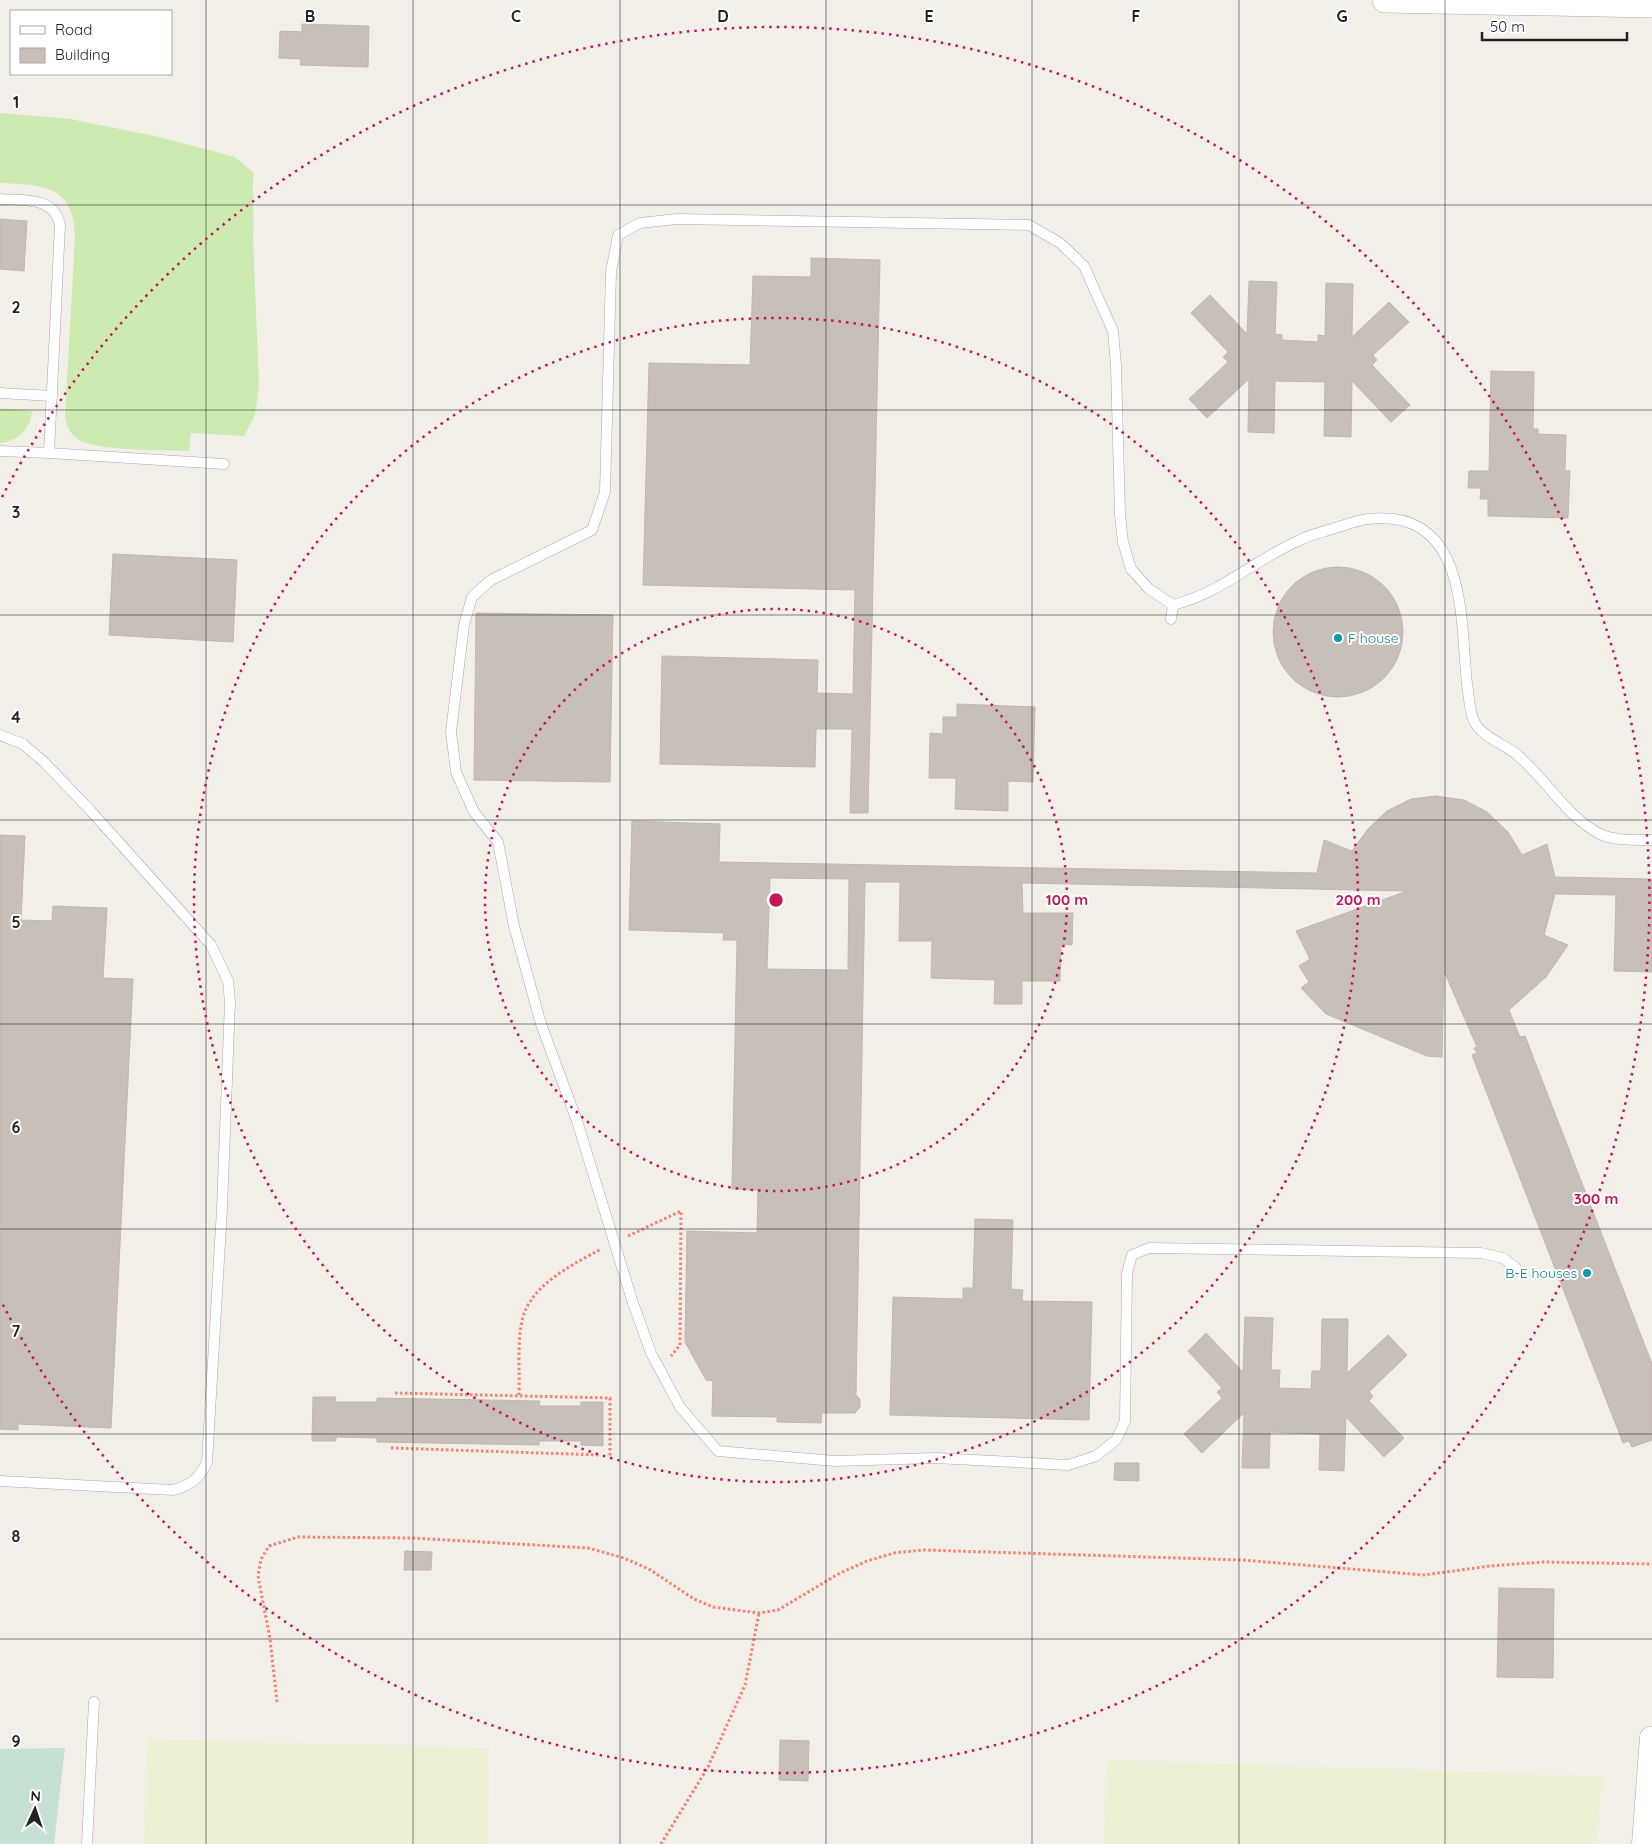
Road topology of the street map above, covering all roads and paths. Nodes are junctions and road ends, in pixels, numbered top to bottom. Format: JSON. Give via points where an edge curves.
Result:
{"nodes":[{"id":1,"x":1385,"y":0,"type":"edge"},
{"id":2,"x":1652,"y":5,"type":"edge"},
{"id":3,"x":0,"y":199,"type":"edge"},
{"id":4,"x":0,"y":393,"type":"edge"},
{"id":5,"x":52,"y":396,"type":"junction"},
{"id":6,"x":0,"y":451,"type":"edge"},
{"id":7,"x":49,"y":454,"type":"junction"},
{"id":8,"x":224,"y":464,"type":"dead end"},
{"id":9,"x":1173,"y":605,"type":"junction"},
{"id":10,"x":1171,"y":619,"type":"dead end"},
{"id":11,"x":0,"y":735,"type":"edge"},
{"id":12,"x":1652,"y":840,"type":"edge"},
{"id":13,"x":625,"y":1238,"type":"dead end"},
{"id":14,"x":605,"y":1247,"type":"dead end"},
{"id":15,"x":1516,"y":1268,"type":"dead end"},
{"id":16,"x":671,"y":1356,"type":"dead end"},
{"id":17,"x":395,"y":1393,"type":"dead end"},
{"id":18,"x":519,"y":1395,"type":"junction"},
{"id":19,"x":391,"y":1448,"type":"dead end"},
{"id":20,"x":600,"y":1455,"type":"dead end"},
{"id":21,"x":610,"y":1457,"type":"dead end"},
{"id":22,"x":0,"y":1482,"type":"edge"},
{"id":23,"x":1652,"y":1564,"type":"edge"},
{"id":24,"x":759,"y":1613,"type":"junction"},
{"id":25,"x":94,"y":1702,"type":"dead end"},
{"id":26,"x":277,"y":1702,"type":"dead end"},
{"id":27,"x":1650,"y":1737,"type":"dead end"},
{"id":28,"x":86,"y":1844,"type":"edge"},
{"id":29,"x":661,"y":1844,"type":"edge"},
{"id":30,"x":1642,"y":1844,"type":"edge"}],
"edges":[{"from":1,"to":2,"type":"street"},
{"from":3,"to":5,"type":"lane","via":[[42,202],[58,215]]},
{"from":4,"to":5,"type":"lane"},
{"from":5,"to":7,"type":"lane"},
{"from":6,"to":7,"type":"lane"},
{"from":7,"to":8,"type":"lane"},
{"from":9,"to":10,"type":"lane"},
{"from":9,"to":12,"type":"lane","via":[[1226,584],[1300,539],[1368,519],[1410,522],[1432,535],[1454,575],[1474,722],[1540,775],[1577,818],[1601,835]]},
{"from":9,"to":15,"type":"lane","via":[[1148,589],[1131,570],[1120,516],[1113,330],[1084,266],[1060,243],[1029,225],[686,219],[640,222],[618,235],[611,272],[605,492],[592,530],[491,580],[472,597],[464,624],[451,732],[456,772],[474,812],[498,842],[514,926],[541,1024],[577,1121],[651,1353],[680,1407],[718,1451],[835,1462],[936,1458],[1068,1465],[1096,1456],[1116,1440],[1125,1421],[1126,1273],[1132,1255],[1148,1248],[1481,1254],[1503,1258]]},
{"from":11,"to":22,"type":"lane","via":[[23,744],[44,762],[211,945],[228,981],[230,1002],[207,1462],[200,1476],[189,1485],[173,1490]]},
{"from":13,"to":16,"type":"path","via":[[682,1211],[680,1345]]},
{"from":14,"to":18,"type":"path","via":[[554,1277],[530,1302],[524,1313]]},
{"from":17,"to":18,"type":"path"},
{"from":18,"to":21,"type":"path","via":[[610,1398]]},
{"from":19,"to":20,"type":"path"},
{"from":23,"to":24,"type":"path","via":[[1543,1562],[1424,1575],[1242,1560],[924,1550],[894,1553],[867,1561],[840,1573],[778,1610]]},
{"from":24,"to":26,"type":"path","via":[[713,1607],[694,1600],[649,1569],[588,1548],[412,1538],[298,1537],[269,1546],[261,1559],[258,1576]]},
{"from":24,"to":29,"type":"path","via":[[745,1685],[708,1767]]},
{"from":25,"to":28,"type":"lane"},
{"from":27,"to":30,"type":"street"}]}
